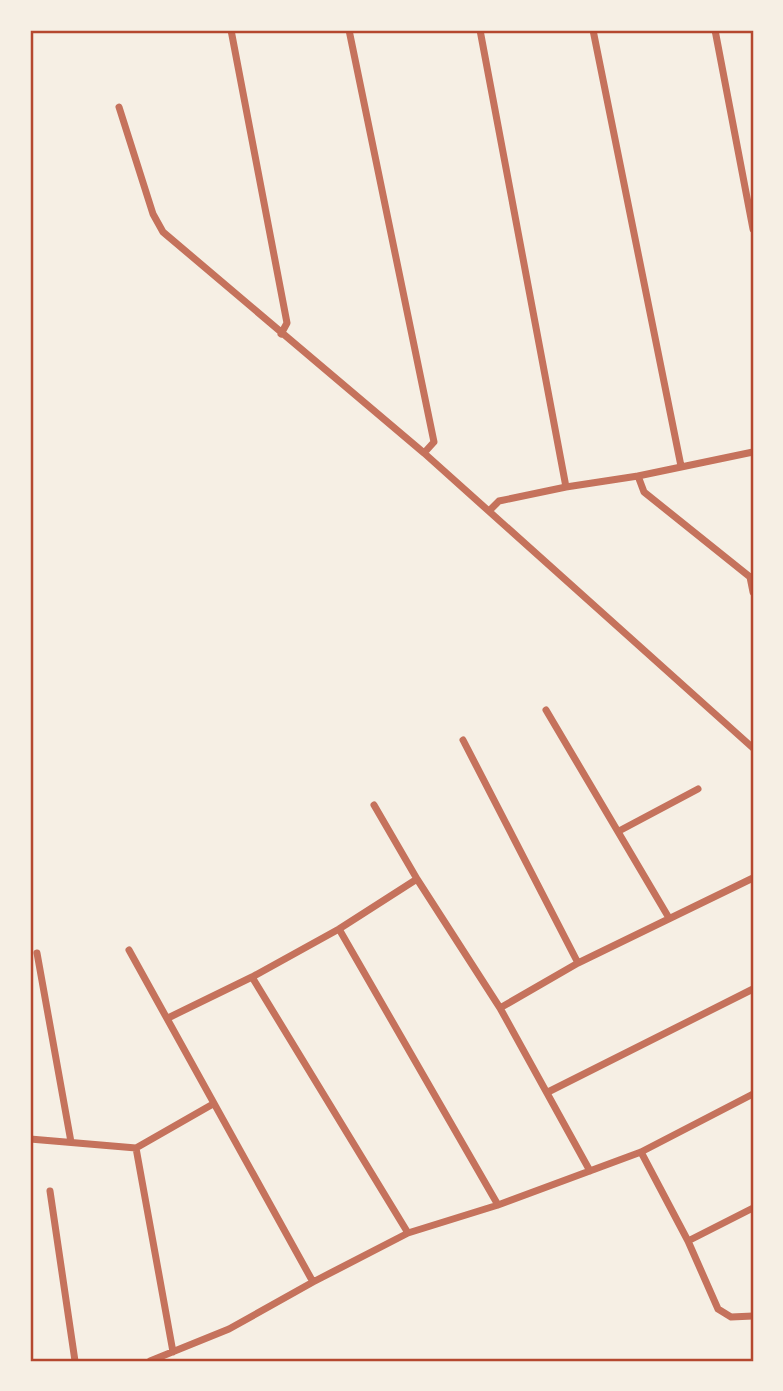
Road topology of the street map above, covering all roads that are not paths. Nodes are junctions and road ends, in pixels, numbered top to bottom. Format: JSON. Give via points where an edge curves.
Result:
{"nodes":[{"id":1,"x":231,"y":30,"type":"edge"},
{"id":2,"x":349,"y":30,"type":"edge"},
{"id":3,"x":480,"y":30,"type":"edge"},
{"id":4,"x":593,"y":30,"type":"edge"},
{"id":5,"x":715,"y":30,"type":"edge"},
{"id":6,"x":119,"y":107,"type":"dead end"},
{"id":7,"x":753,"y":229,"type":"edge"},
{"id":8,"x":281,"y":334,"type":"junction"},
{"id":9,"x":753,"y":452,"type":"edge"},
{"id":10,"x":424,"y":453,"type":"junction"},
{"id":11,"x":681,"y":466,"type":"junction"},
{"id":12,"x":638,"y":476,"type":"junction"},
{"id":13,"x":566,"y":487,"type":"junction"},
{"id":14,"x":489,"y":511,"type":"junction"},
{"id":15,"x":752,"y":576,"type":"edge"},
{"id":16,"x":753,"y":592,"type":"edge"},
{"id":17,"x":546,"y":710,"type":"dead end"},
{"id":18,"x":464,"y":740,"type":"dead end"},
{"id":19,"x":753,"y":748,"type":"edge"},
{"id":20,"x":698,"y":789,"type":"dead end"},
{"id":21,"x":374,"y":805,"type":"dead end"},
{"id":22,"x":619,"y":831,"type":"junction"},
{"id":23,"x":753,"y":878,"type":"edge"},
{"id":24,"x":417,"y":879,"type":"junction"},
{"id":25,"x":669,"y":918,"type":"junction"},
{"id":26,"x":338,"y":929,"type":"junction"},
{"id":27,"x":130,"y":950,"type":"dead end"},
{"id":28,"x":37,"y":953,"type":"dead end"},
{"id":29,"x":578,"y":963,"type":"junction"},
{"id":30,"x":252,"y":977,"type":"junction"},
{"id":31,"x":753,"y":989,"type":"edge"},
{"id":32,"x":500,"y":1008,"type":"junction"},
{"id":33,"x":168,"y":1018,"type":"junction"},
{"id":34,"x":548,"y":1093,"type":"junction"},
{"id":35,"x":753,"y":1094,"type":"edge"},
{"id":36,"x":213,"y":1104,"type":"junction"},
{"id":37,"x":30,"y":1139,"type":"edge"},
{"id":38,"x":71,"y":1143,"type":"junction"},
{"id":39,"x":136,"y":1148,"type":"junction"},
{"id":40,"x":642,"y":1152,"type":"junction"},
{"id":41,"x":590,"y":1171,"type":"junction"},
{"id":42,"x":50,"y":1191,"type":"dead end"},
{"id":43,"x":498,"y":1205,"type":"junction"},
{"id":44,"x":753,"y":1208,"type":"edge"},
{"id":45,"x":408,"y":1233,"type":"junction"},
{"id":46,"x":688,"y":1241,"type":"junction"},
{"id":47,"x":313,"y":1282,"type":"junction"},
{"id":48,"x":753,"y":1316,"type":"edge"},
{"id":49,"x":173,"y":1352,"type":"junction"},
{"id":50,"x":75,"y":1361,"type":"edge"},
{"id":51,"x":150,"y":1361,"type":"edge"}],
"edges":[{"from":1,"to":8,"type":"street","via":[[287,323]]},
{"from":2,"to":10,"type":"street","via":[[434,442]]},
{"from":3,"to":13,"type":"street"},
{"from":4,"to":11,"type":"street"},
{"from":5,"to":7,"type":"street"},
{"from":6,"to":8,"type":"street","via":[[163,232]]},
{"from":8,"to":10,"type":"street"},
{"from":9,"to":11,"type":"street"},
{"from":10,"to":14,"type":"street"},
{"from":11,"to":12,"type":"street"},
{"from":12,"to":13,"type":"street"},
{"from":12,"to":15,"type":"street","via":[[644,492]]},
{"from":13,"to":14,"type":"street","via":[[499,501]]},
{"from":14,"to":19,"type":"street"},
{"from":15,"to":16,"type":"street"},
{"from":17,"to":22,"type":"street"},
{"from":18,"to":29,"type":"street"},
{"from":20,"to":22,"type":"street"},
{"from":21,"to":24,"type":"street"},
{"from":22,"to":25,"type":"street"},
{"from":23,"to":25,"type":"street"},
{"from":24,"to":26,"type":"street"},
{"from":24,"to":32,"type":"street"},
{"from":25,"to":29,"type":"street"},
{"from":26,"to":30,"type":"street"},
{"from":26,"to":43,"type":"street"},
{"from":27,"to":33,"type":"street"},
{"from":28,"to":38,"type":"street"},
{"from":29,"to":32,"type":"street"},
{"from":30,"to":33,"type":"street"},
{"from":30,"to":45,"type":"street"},
{"from":31,"to":34,"type":"street"},
{"from":32,"to":34,"type":"street"},
{"from":33,"to":36,"type":"street"},
{"from":34,"to":41,"type":"street"},
{"from":35,"to":40,"type":"street"},
{"from":36,"to":39,"type":"street"},
{"from":36,"to":47,"type":"street"},
{"from":37,"to":38,"type":"street"},
{"from":38,"to":39,"type":"street"},
{"from":39,"to":49,"type":"street"},
{"from":40,"to":41,"type":"street"},
{"from":40,"to":46,"type":"street"},
{"from":41,"to":43,"type":"street"},
{"from":42,"to":50,"type":"street"},
{"from":43,"to":45,"type":"street"},
{"from":44,"to":46,"type":"street"},
{"from":45,"to":47,"type":"street"},
{"from":46,"to":48,"type":"street","via":[[718,1308],[731,1317]]},
{"from":47,"to":49,"type":"street","via":[[229,1329]]},
{"from":49,"to":51,"type":"street"}]}
